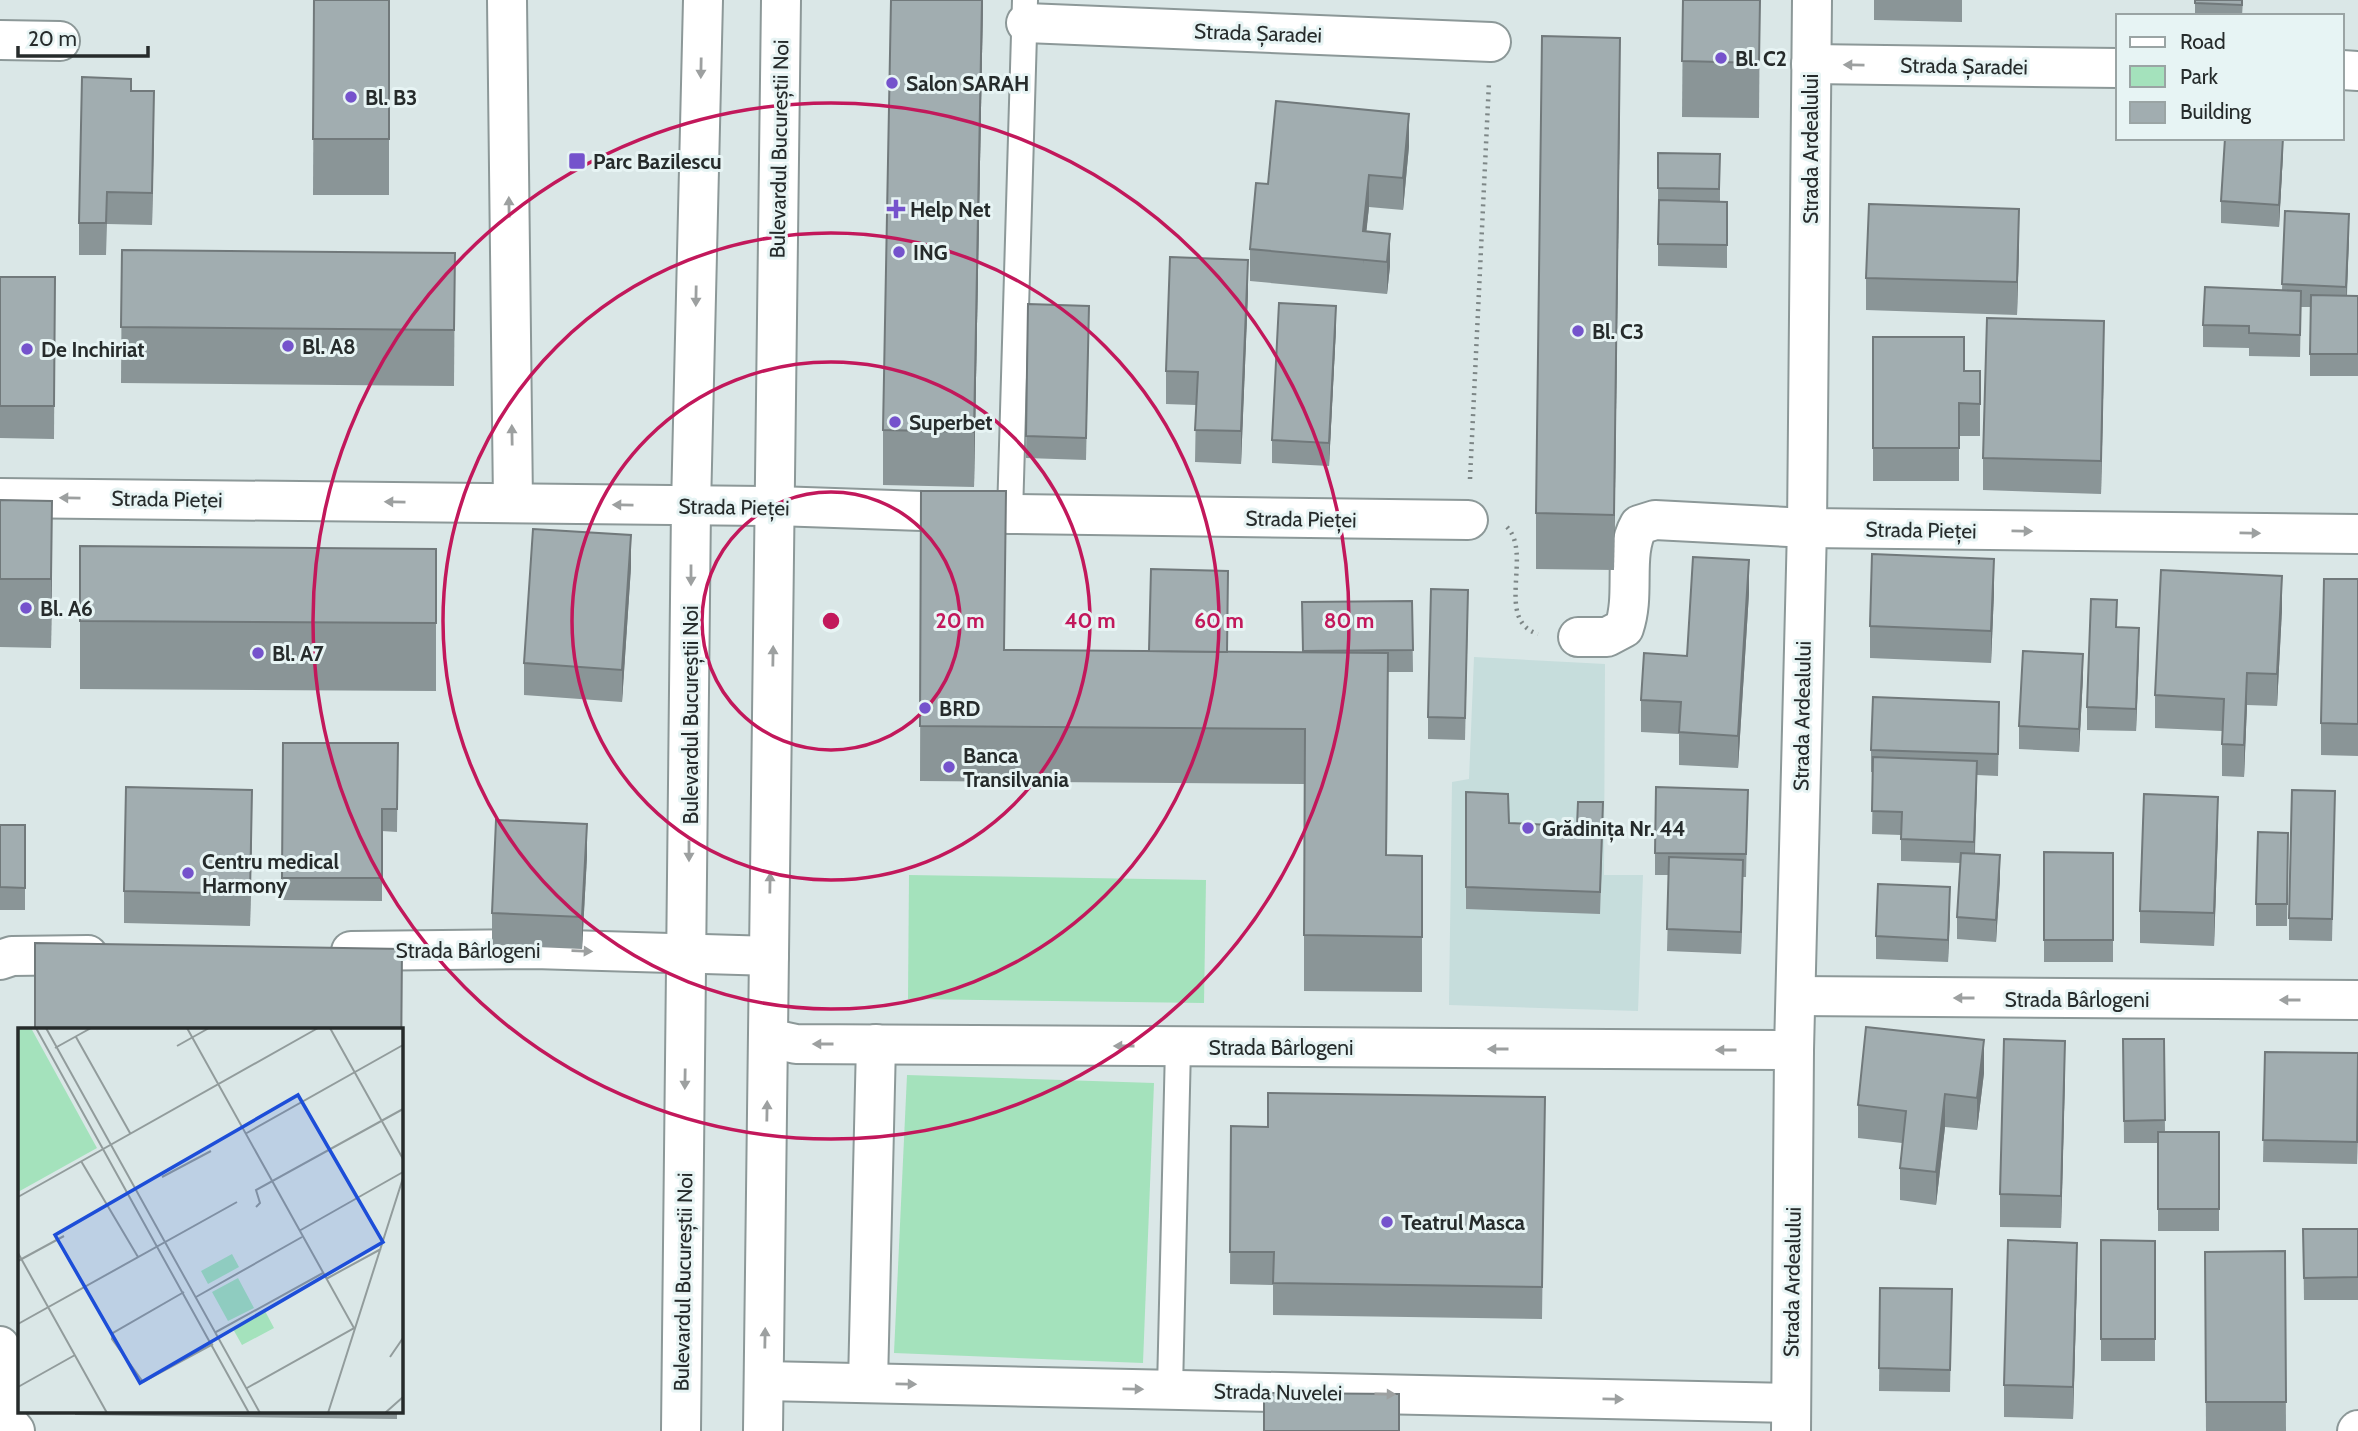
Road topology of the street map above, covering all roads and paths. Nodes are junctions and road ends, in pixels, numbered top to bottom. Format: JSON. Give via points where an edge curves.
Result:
{"nodes":[{"id":1,"x":507,"y":0,"type":"edge"},
{"id":2,"x":703,"y":0,"type":"edge"},
{"id":3,"x":781,"y":0,"type":"edge"},
{"id":4,"x":1812,"y":0,"type":"edge"},
{"id":5,"x":1026,"y":12,"type":"edge"},
{"id":6,"x":0,"y":40,"type":"edge"},
{"id":7,"x":60,"y":41,"type":"dead end"},
{"id":8,"x":1490,"y":42,"type":"joint"},
{"id":9,"x":1811,"y":64,"type":"junction"},
{"id":10,"x":2116,"y":68,"type":"edge"},
{"id":11,"x":0,"y":498,"type":"edge"},
{"id":12,"x":513,"y":503,"type":"junction"},
{"id":13,"x":776,"y":506,"type":"junction"},
{"id":14,"x":691,"y":507,"type":"junction"},
{"id":15,"x":1010,"y":514,"type":"junction"},
{"id":16,"x":1468,"y":520,"type":"junction"},
{"id":17,"x":1807,"y":528,"type":"junction"},
{"id":18,"x":2358,"y":534,"type":"edge"},
{"id":19,"x":1578,"y":638,"type":"joint"},
{"id":20,"x":314,"y":952,"type":"edge"},
{"id":21,"x":122,"y":954,"type":"edge"},
{"id":22,"x":687,"y":955,"type":"junction"},
{"id":23,"x":769,"y":956,"type":"junction"},
{"id":24,"x":0,"y":960,"type":"edge"},
{"id":25,"x":1796,"y":996,"type":"junction"},
{"id":26,"x":2358,"y":1000,"type":"edge"},
{"id":27,"x":768,"y":1038,"type":"junction"},
{"id":28,"x":876,"y":1044,"type":"junction"},
{"id":29,"x":1178,"y":1046,"type":"junction"},
{"id":30,"x":1794,"y":1050,"type":"junction"},
{"id":31,"x":0,"y":1346,"type":"edge"},
{"id":32,"x":764,"y":1381,"type":"junction"},
{"id":33,"x":867,"y":1383,"type":"junction"},
{"id":34,"x":1171,"y":1389,"type":"junction"},
{"id":35,"x":1791,"y":1417,"type":"edge"},
{"id":36,"x":15,"y":1431,"type":"edge"},
{"id":37,"x":681,"y":1431,"type":"edge"},
{"id":38,"x":762,"y":1431,"type":"edge"}],
"edges":[{"from":12,"to":1,"type":"street","one_way":true},
{"from":2,"to":14,"type":"street","name":"Bulevardul Bucureștii Noi","one_way":true},
{"from":3,"to":13,"type":"street","name":"Bulevardul Bucureștii Noi"},
{"from":4,"to":9,"type":"street","name":"Strada Ardealului"},
{"from":5,"to":8,"type":"street","name":"Strada Șaradei"},
{"from":5,"to":15,"type":"lane"},
{"from":6,"to":7,"type":"street"},
{"from":8,"to":16,"type":"path"},
{"from":10,"to":9,"type":"street","name":"Strada Șaradei","one_way":true},
{"from":9,"to":17,"type":"street","name":"Strada Ardealului"},
{"from":12,"to":11,"type":"street","name":"Strada Pieței","one_way":true},
{"from":14,"to":12,"type":"street","name":"Strada Pieței","one_way":true},
{"from":13,"to":14,"type":"street","name":"Strada Pieței"},
{"from":13,"to":15,"type":"street","name":"Strada Pieței"},
{"from":23,"to":13,"type":"street","name":"Bulevardul Bucureștii Noi","one_way":true},
{"from":14,"to":22,"type":"street","name":"Bulevardul Bucureștii Noi","one_way":true},
{"from":15,"to":16,"type":"street","name":"Strada Pieței"},
{"from":16,"to":19,"type":"path","via":[[1497,521],[1510,528],[1516,541],[1517,613],[1528,631],[1549,638]]},
{"from":17,"to":18,"type":"street","name":"Strada Pieței","one_way":true},
{"from":17,"to":19,"type":"street","name":"Strada Pieței","via":[[1655,520],[1639,525],[1631,540],[1631,607],[1624,628],[1607,637]]},
{"from":17,"to":25,"type":"street","name":"Strada Ardealului"},
{"from":20,"to":22,"type":"street","name":"Strada Bârlogeni","one_way":true,"via":[[534,948]]},
{"from":21,"to":24,"type":"street"},
{"from":22,"to":23,"type":"street","name":"Strada Bârlogeni"},
{"from":22,"to":37,"type":"street","name":"Bulevardul Bucureștii Noi","one_way":true},
{"from":23,"to":27,"type":"street","name":"Bulevardul Bucureștii Noi"},
{"from":26,"to":25,"type":"street","name":"Strada Bârlogeni","one_way":true},
{"from":25,"to":30,"type":"street","name":"Strada Ardealului"},
{"from":28,"to":27,"type":"street","name":"Strada Bârlogeni","one_way":true,"via":[[796,1044]]},
{"from":32,"to":27,"type":"street","name":"Bulevardul Bucureștii Noi","one_way":true},
{"from":29,"to":28,"type":"street","name":"Strada Bârlogeni","one_way":true},
{"from":28,"to":33,"type":"street"},
{"from":30,"to":29,"type":"street","name":"Strada Bârlogeni","one_way":true},
{"from":29,"to":34,"type":"lane"},
{"from":30,"to":35,"type":"street","name":"Strada Ardealului"},
{"from":31,"to":36,"type":"street","via":[[5,1419]]},
{"from":32,"to":33,"type":"street","name":"Strada Nuvelei"},
{"from":32,"to":38,"type":"street","name":"Bulevardul Bucureștii Noi"},
{"from":33,"to":34,"type":"street","name":"Strada Nuvelei","one_way":true},
{"from":34,"to":35,"type":"street","name":"Strada Nuvelei","one_way":true}]}
